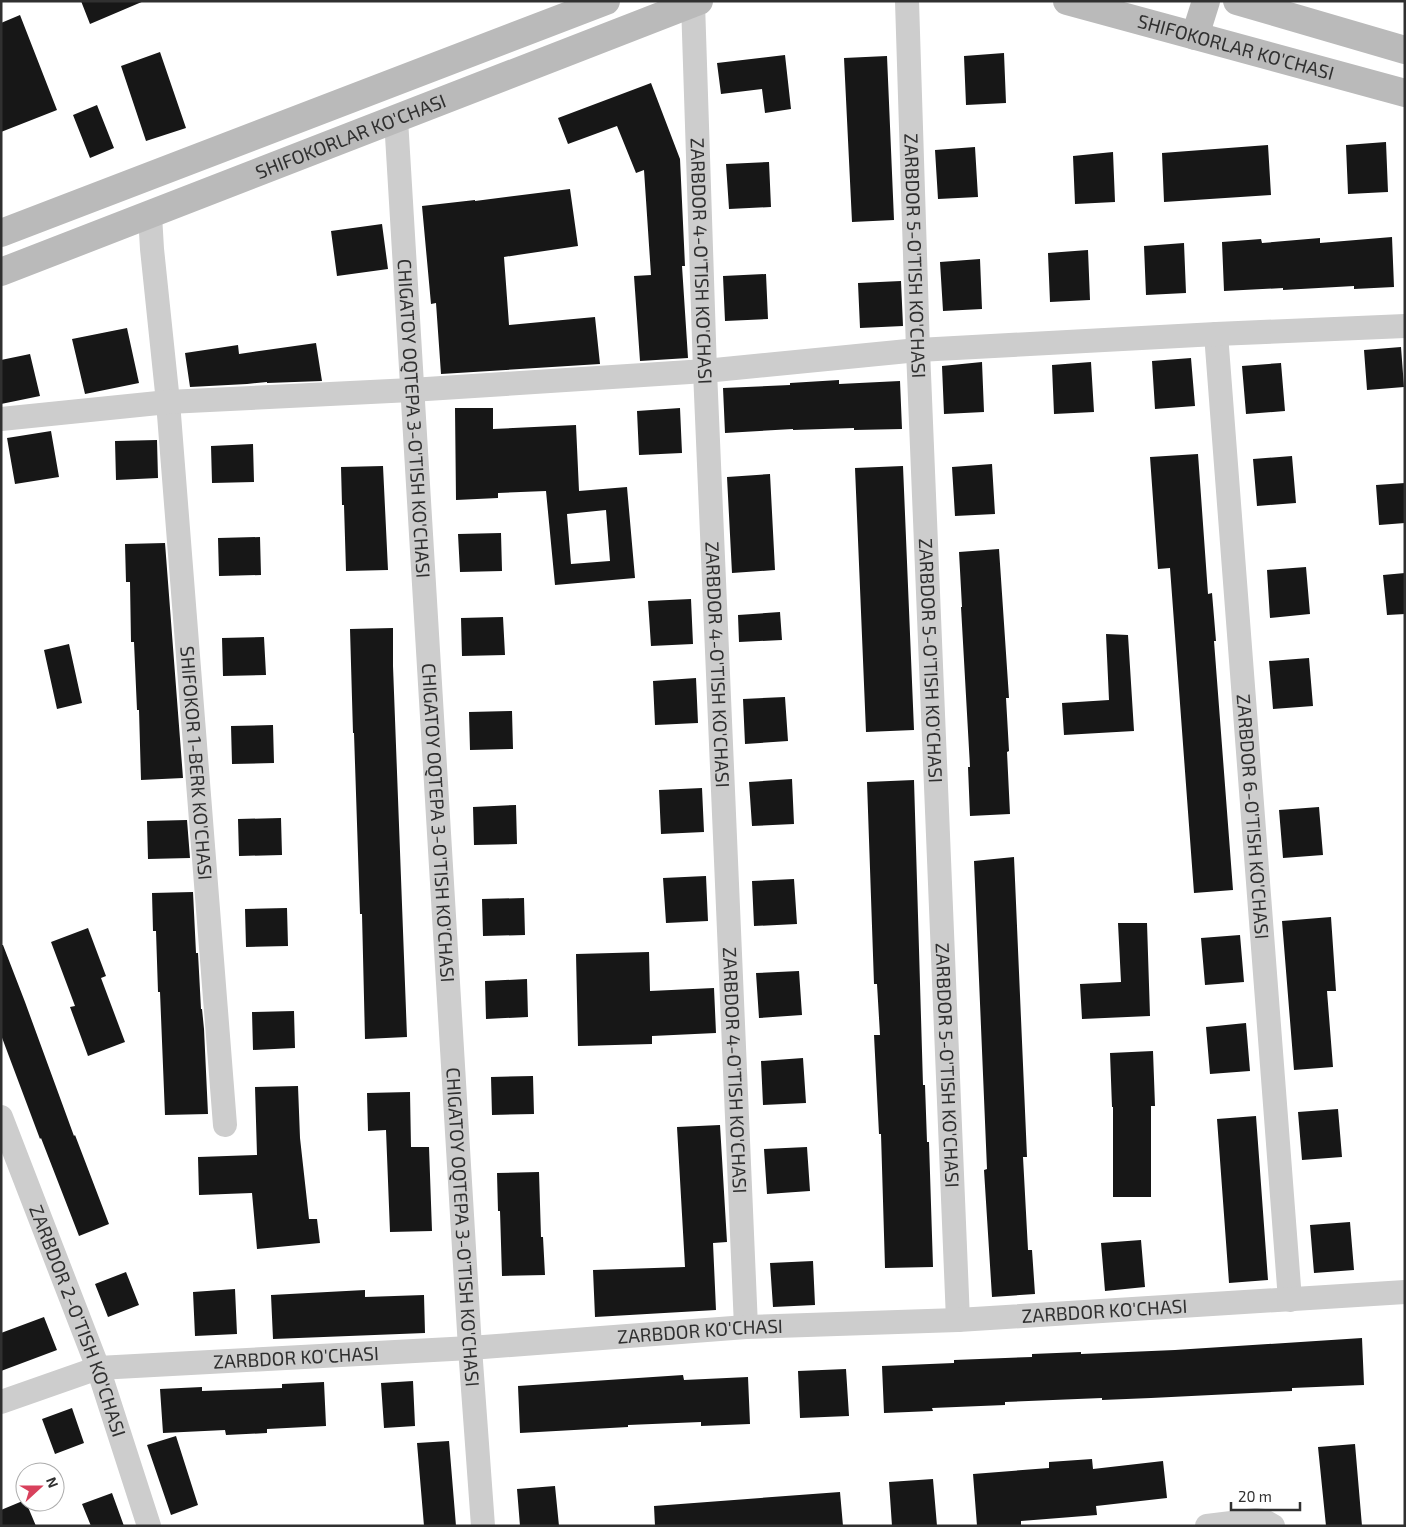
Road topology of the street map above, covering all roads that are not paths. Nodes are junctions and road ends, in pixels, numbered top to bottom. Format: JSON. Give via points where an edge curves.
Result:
{"nodes":[{"id":1,"x":606,"y":1,"type":"edge"},
{"id":2,"x":907,"y":1,"type":"edge"},
{"id":3,"x":1067,"y":1,"type":"edge"},
{"id":4,"x":1206,"y":1,"type":"edge"},
{"id":5,"x":1236,"y":1,"type":"edge"},
{"id":6,"x":696,"y":2,"type":"edge"},
{"id":7,"x":1265,"y":5,"type":"edge"},
{"id":8,"x":1195,"y":36,"type":"junction"},
{"id":9,"x":1405,"y":50,"type":"edge"},
{"id":10,"x":1252,"y":51,"type":"junction"},
{"id":11,"x":1405,"y":93,"type":"edge"},
{"id":12,"x":396,"y":118,"type":"junction"},
{"id":13,"x":150,"y":215,"type":"junction"},
{"id":14,"x":1,"y":233,"type":"edge"},
{"id":15,"x":1,"y":272,"type":"edge"},
{"id":16,"x":1405,"y":326,"type":"edge"},
{"id":17,"x":1216,"y":334,"type":"junction"},
{"id":18,"x":918,"y":350,"type":"junction"},
{"id":19,"x":705,"y":371,"type":"junction"},
{"id":20,"x":412,"y":390,"type":"junction"},
{"id":21,"x":168,"y":402,"type":"junction"},
{"id":22,"x":1,"y":419,"type":"edge"},
{"id":23,"x":1,"y":1117,"type":"edge"},
{"id":24,"x":225,"y":1125,"type":"dead end"},
{"id":25,"x":1405,"y":1292,"type":"edge"},
{"id":26,"x":1290,"y":1300,"type":"junction"},
{"id":27,"x":958,"y":1320,"type":"junction"},
{"id":28,"x":746,"y":1327,"type":"junction"},
{"id":29,"x":470,"y":1348,"type":"junction"},
{"id":30,"x":98,"y":1368,"type":"junction"},
{"id":31,"x":1,"y":1402,"type":"edge"},
{"id":32,"x":150,"y":1526,"type":"edge"},
{"id":33,"x":484,"y":1526,"type":"edge"},
{"id":34,"x":1207,"y":1526,"type":"edge"},
{"id":35,"x":1273,"y":1526,"type":"edge"}],
"edges":[{"from":1,"to":14,"type":"main road","name":"SHIFOKORLAR KO'CHASI"},
{"from":2,"to":18,"type":"street","name":"ZARBDOR 5-O'TISH KO'CHASI"},
{"from":3,"to":8,"type":"main road","name":"SHIFOKORLAR KO'CHASI"},
{"from":4,"to":8,"type":"main road"},
{"from":5,"to":7,"type":"main road"},
{"from":6,"to":12,"type":"main road","name":"SHIFOKORLAR KO'CHASI"},
{"from":6,"to":19,"type":"street","name":"ZARBDOR 4-O'TISH KO'CHASI"},
{"from":7,"to":9,"type":"main road"},
{"from":7,"to":10,"type":"main road"},
{"from":8,"to":10,"type":"main road","name":"SHIFOKORLAR KO'CHASI"},
{"from":10,"to":11,"type":"main road","name":"SHIFOKORLAR KO'CHASI"},
{"from":12,"to":13,"type":"main road","name":"SHIFOKORLAR KO'CHASI"},
{"from":12,"to":20,"type":"street","name":"CHIGATOY OQTEPA 3-O'TISH KO'CHASI"},
{"from":13,"to":15,"type":"main road","name":"SHIFOKORLAR KO'CHASI"},
{"from":13,"to":21,"type":"street","name":"SHIFOKOR 1-BERK KO'CHASI"},
{"from":16,"to":17,"type":"street"},
{"from":17,"to":18,"type":"street"},
{"from":17,"to":26,"type":"street","name":"ZARBDOR 6-O'TISH KO'CHASI"},
{"from":18,"to":19,"type":"street"},
{"from":18,"to":27,"type":"street","name":"ZARBDOR 5-O'TISH KO'CHASI"},
{"from":19,"to":20,"type":"street"},
{"from":19,"to":28,"type":"street","name":"ZARBDOR 4-O'TISH KO'CHASI"},
{"from":20,"to":21,"type":"street"},
{"from":20,"to":29,"type":"street","name":"CHIGATOY OQTEPA 3-O'TISH KO'CHASI"},
{"from":21,"to":22,"type":"street"},
{"from":21,"to":24,"type":"street","name":"SHIFOKOR 1-BERK KO'CHASI"},
{"from":23,"to":30,"type":"street","name":"ZARBDOR 2-O'TISH KO'CHASI"},
{"from":25,"to":26,"type":"street","name":"ZARBDOR KO'CHASI"},
{"from":26,"to":27,"type":"street","name":"ZARBDOR KO'CHASI"},
{"from":27,"to":28,"type":"street","name":"ZARBDOR KO'CHASI"},
{"from":28,"to":29,"type":"street","name":"ZARBDOR KO'CHASI"},
{"from":29,"to":30,"type":"street","name":"ZARBDOR KO'CHASI"},
{"from":29,"to":33,"type":"street","name":"CHIGATOY OQTEPA 3-O'TISH KO'CHASI"},
{"from":30,"to":31,"type":"street","name":"ZARBDOR KO'CHASI"},
{"from":30,"to":32,"type":"street","name":"ZARBDOR 2-O'TISH KO'CHASI"},
{"from":34,"to":35,"type":"street","via":[[1256,1520]]}]}
